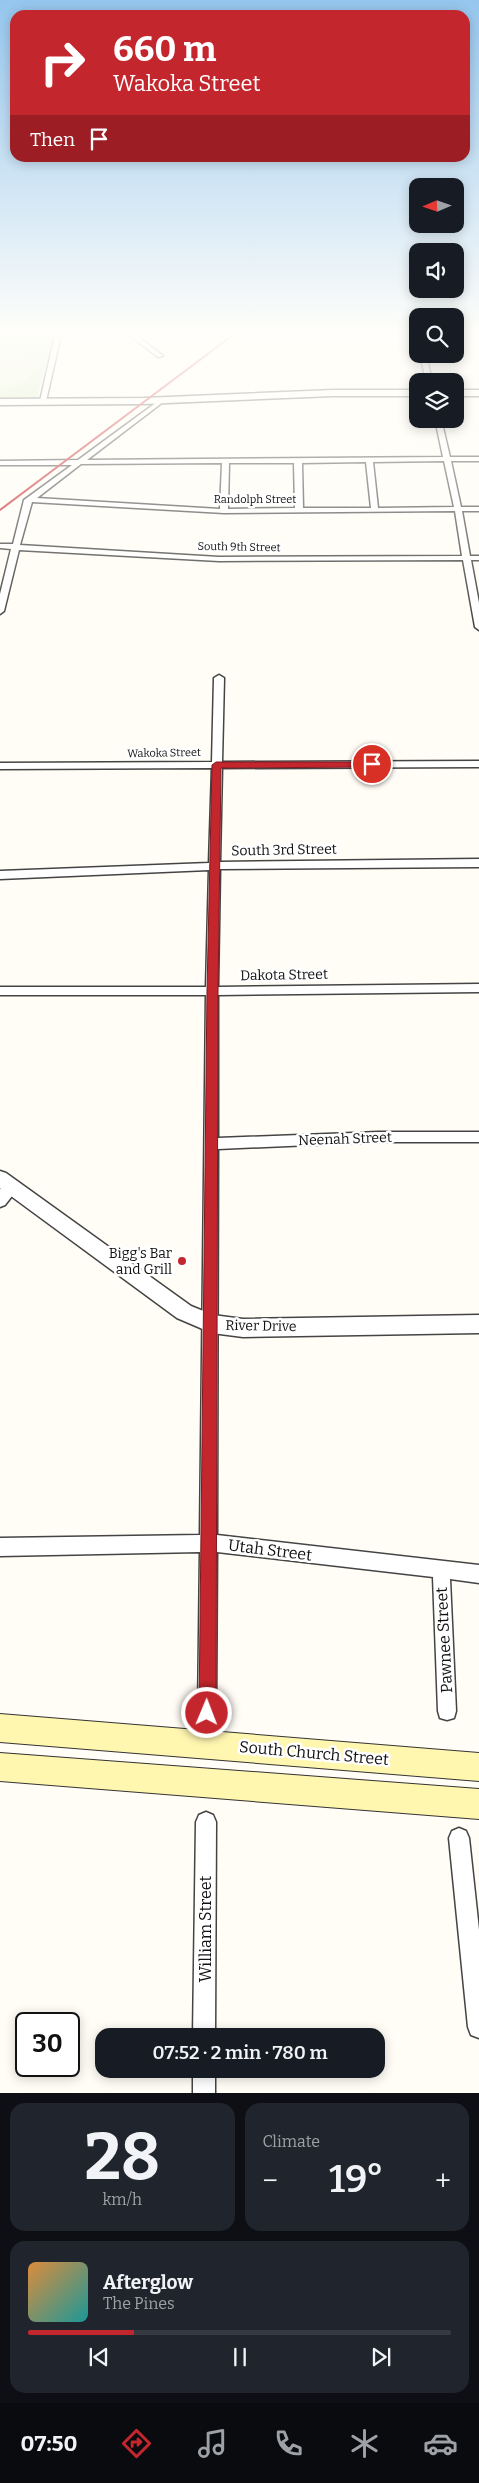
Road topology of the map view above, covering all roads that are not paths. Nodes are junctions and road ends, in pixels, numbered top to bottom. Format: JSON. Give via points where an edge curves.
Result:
{"nodes":[{"id":1,"x":120,"y":433,"type":"edge"},
{"id":2,"x":441,"y":433,"type":"edge"},
{"id":3,"x":448,"y":459,"type":"junction"},
{"id":4,"x":479,"y":459,"type":"edge"},
{"id":5,"x":226,"y":460,"type":"junction"},
{"id":6,"x":298,"y":460,"type":"junction"},
{"id":7,"x":369,"y":460,"type":"junction"},
{"id":8,"x":80,"y":463,"type":"junction"},
{"id":9,"x":0,"y":464,"type":"edge"},
{"id":10,"x":32,"y":500,"type":"junction"},
{"id":11,"x":458,"y":509,"type":"junction"},
{"id":12,"x":479,"y":509,"type":"edge"},
{"id":13,"x":224,"y":510,"type":"junction"},
{"id":14,"x":299,"y":510,"type":"junction"},
{"id":15,"x":375,"y":510,"type":"junction"},
{"id":16,"x":0,"y":546,"type":"edge"},
{"id":17,"x":14,"y":547,"type":"junction"},
{"id":18,"x":466,"y":558,"type":"junction"},
{"id":19,"x":479,"y":558,"type":"edge"},
{"id":20,"x":2,"y":599,"type":"edge"},
{"id":21,"x":0,"y":611,"type":"edge"},
{"id":22,"x":479,"y":627,"type":"edge"},
{"id":23,"x":218,"y":678,"type":"dead end"},
{"id":24,"x":479,"y":764,"type":"edge"},
{"id":25,"x":216,"y":765,"type":"junction"},
{"id":26,"x":0,"y":766,"type":"edge"},
{"id":27,"x":479,"y":863,"type":"edge"},
{"id":28,"x":214,"y":866,"type":"junction"},
{"id":29,"x":0,"y":875,"type":"edge"},
{"id":30,"x":479,"y":988,"type":"edge"},
{"id":31,"x":0,"y":991,"type":"edge"},
{"id":32,"x":212,"y":991,"type":"junction"},
{"id":33,"x":479,"y":1138,"type":"edge"},
{"id":34,"x":212,"y":1144,"type":"junction"},
{"id":35,"x":4,"y":1189,"type":"edge"},
{"id":36,"x":212,"y":1324,"type":"junction"},
{"id":37,"x":479,"y":1324,"type":"edge"},
{"id":38,"x":209,"y":1542,"type":"junction"},
{"id":39,"x":0,"y":1547,"type":"edge"},
{"id":40,"x":441,"y":1569,"type":"junction"},
{"id":41,"x":479,"y":1574,"type":"edge"},
{"id":42,"x":447,"y":1711,"type":"dead end"},
{"id":43,"x":207,"y":1713,"type":"dead end"},
{"id":44,"x":0,"y":1728,"type":"edge"},
{"id":45,"x":0,"y":1767,"type":"edge"},
{"id":46,"x":479,"y":1767,"type":"edge"},
{"id":47,"x":479,"y":1804,"type":"edge"},
{"id":48,"x":206,"y":1822,"type":"dead end"},
{"id":49,"x":459,"y":1838,"type":"dead end"},
{"id":50,"x":479,"y":2027,"type":"edge"},
{"id":51,"x":204,"y":2028,"type":"edge"},
{"id":52,"x":204,"y":2078,"type":"edge"},
{"id":53,"x":204,"y":2093,"type":"edge"}],
"edges":[{"from":1,"to":8,"type":"street"},
{"from":2,"to":3,"type":"street"},
{"from":3,"to":4,"type":"street"},
{"from":3,"to":7,"type":"street"},
{"from":3,"to":11,"type":"street"},
{"from":5,"to":6,"type":"street"},
{"from":5,"to":8,"type":"street"},
{"from":5,"to":13,"type":"street"},
{"from":6,"to":7,"type":"street"},
{"from":6,"to":14,"type":"street"},
{"from":7,"to":15,"type":"street"},
{"from":8,"to":9,"type":"street"},
{"from":8,"to":10,"type":"street"},
{"from":10,"to":13,"type":"street","name":"Randolph Street"},
{"from":10,"to":17,"type":"street","via":[[27,502]]},
{"from":11,"to":12,"type":"street","name":"Randolph Street"},
{"from":11,"to":15,"type":"street","name":"Randolph Street"},
{"from":11,"to":18,"type":"street"},
{"from":13,"to":14,"type":"street","name":"Randolph Street"},
{"from":14,"to":15,"type":"street","name":"Randolph Street"},
{"from":16,"to":17,"type":"street","name":"South 9th Street"},
{"from":17,"to":18,"type":"street","name":"South 9th Street","via":[[219,559]]},
{"from":17,"to":20,"type":"street"},
{"from":18,"to":19,"type":"street","name":"South 9th Street"},
{"from":18,"to":22,"type":"street"},
{"from":20,"to":21,"type":"street"},
{"from":23,"to":25,"type":"street"},
{"from":24,"to":25,"type":"street","name":"Wakoka Street"},
{"from":25,"to":26,"type":"street","name":"Wakoka Street"},
{"from":25,"to":28,"type":"street"},
{"from":27,"to":28,"type":"street","name":"South 3rd Street"},
{"from":28,"to":29,"type":"street","name":"South 3rd Street"},
{"from":28,"to":32,"type":"street"},
{"from":30,"to":32,"type":"street","name":"Dakota Street"},
{"from":31,"to":32,"type":"street","name":"Dakota Street"},
{"from":32,"to":34,"type":"street"},
{"from":33,"to":34,"type":"street","name":"Neenah Street","via":[[379,1137]]},
{"from":34,"to":36,"type":"street"},
{"from":35,"to":36,"type":"street","name":"River Drive","via":[[184,1312]]},
{"from":36,"to":37,"type":"street","name":"River Drive","via":[[243,1328]]},
{"from":36,"to":38,"type":"street"},
{"from":38,"to":39,"type":"street","name":"Utah Street"},
{"from":38,"to":40,"type":"street","name":"Utah Street"},
{"from":38,"to":43,"type":"street"},
{"from":40,"to":41,"type":"street","name":"Utah Street"},
{"from":40,"to":42,"type":"street","name":"Pawnee Street"},
{"from":44,"to":46,"type":"main road","name":"South Church Street"},
{"from":45,"to":47,"type":"main road"},
{"from":48,"to":51,"type":"street","name":"William Street"},
{"from":49,"to":50,"type":"street"},
{"from":52,"to":53,"type":"street"}]}
